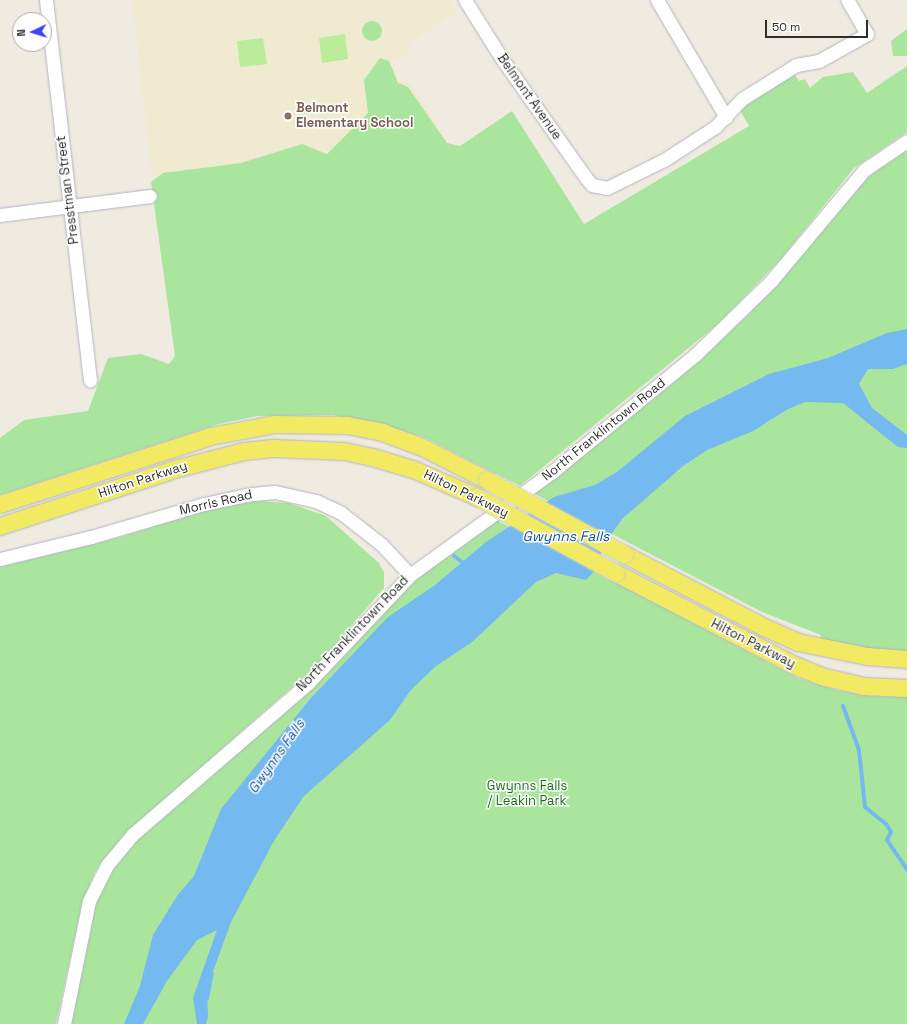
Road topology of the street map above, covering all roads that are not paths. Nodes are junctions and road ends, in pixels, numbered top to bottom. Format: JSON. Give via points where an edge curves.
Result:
{"nodes":[{"id":1,"x":46,"y":0,"type":"edge"},
{"id":2,"x":465,"y":0,"type":"edge"},
{"id":3,"x":657,"y":0,"type":"edge"},
{"id":4,"x":847,"y":0,"type":"edge"},
{"id":5,"x":726,"y":117,"type":"junction"},
{"id":6,"x":907,"y":141,"type":"edge"},
{"id":7,"x":150,"y":196,"type":"dead end"},
{"id":8,"x":70,"y":206,"type":"junction"},
{"id":9,"x":0,"y":215,"type":"edge"},
{"id":10,"x":90,"y":380,"type":"dead end"},
{"id":11,"x":0,"y":504,"type":"edge"},
{"id":12,"x":0,"y":526,"type":"edge"},
{"id":13,"x":0,"y":559,"type":"edge"},
{"id":14,"x":410,"y":575,"type":"junction"},
{"id":15,"x":907,"y":659,"type":"edge"},
{"id":16,"x":907,"y":688,"type":"edge"},
{"id":17,"x":64,"y":1024,"type":"edge"}],
"edges":[{"from":1,"to":8,"type":"street","name":"Presstman Street"},
{"from":2,"to":5,"type":"street","name":"Belmont Avenue","via":[[542,117],[586,178],[598,188],[616,186],[664,160]]},
{"from":3,"to":5,"type":"street"},
{"from":4,"to":5,"type":"street","via":[[868,34],[819,61],[796,66],[742,99]]},
{"from":6,"to":14,"type":"street","name":"North Franklintown Road","via":[[864,170],[771,281],[696,354],[552,472]]},
{"from":7,"to":8,"type":"street"},
{"from":8,"to":9,"type":"street"},
{"from":8,"to":10,"type":"street","name":"Presstman Street"},
{"from":11,"to":15,"type":"main road","name":"Hilton Parkway","bridge":true,"via":[[210,436],[274,424],[347,425],[382,432],[422,447],[764,628],[798,642],[867,656]]},
{"from":12,"to":16,"type":"main road","name":"Hilton Parkway","bridge":true,"via":[[174,469],[244,451],[275,448],[337,451],[376,458],[413,469],[477,497],[616,573],[792,664],[825,677],[864,686]]},
{"from":13,"to":14,"type":"street","name":"Morris Road","via":[[223,499],[275,492],[316,501],[340,512],[381,544]]},
{"from":14,"to":17,"type":"street","name":"North Franklintown Road","via":[[308,683],[132,835],[106,865],[89,901]]}]}
